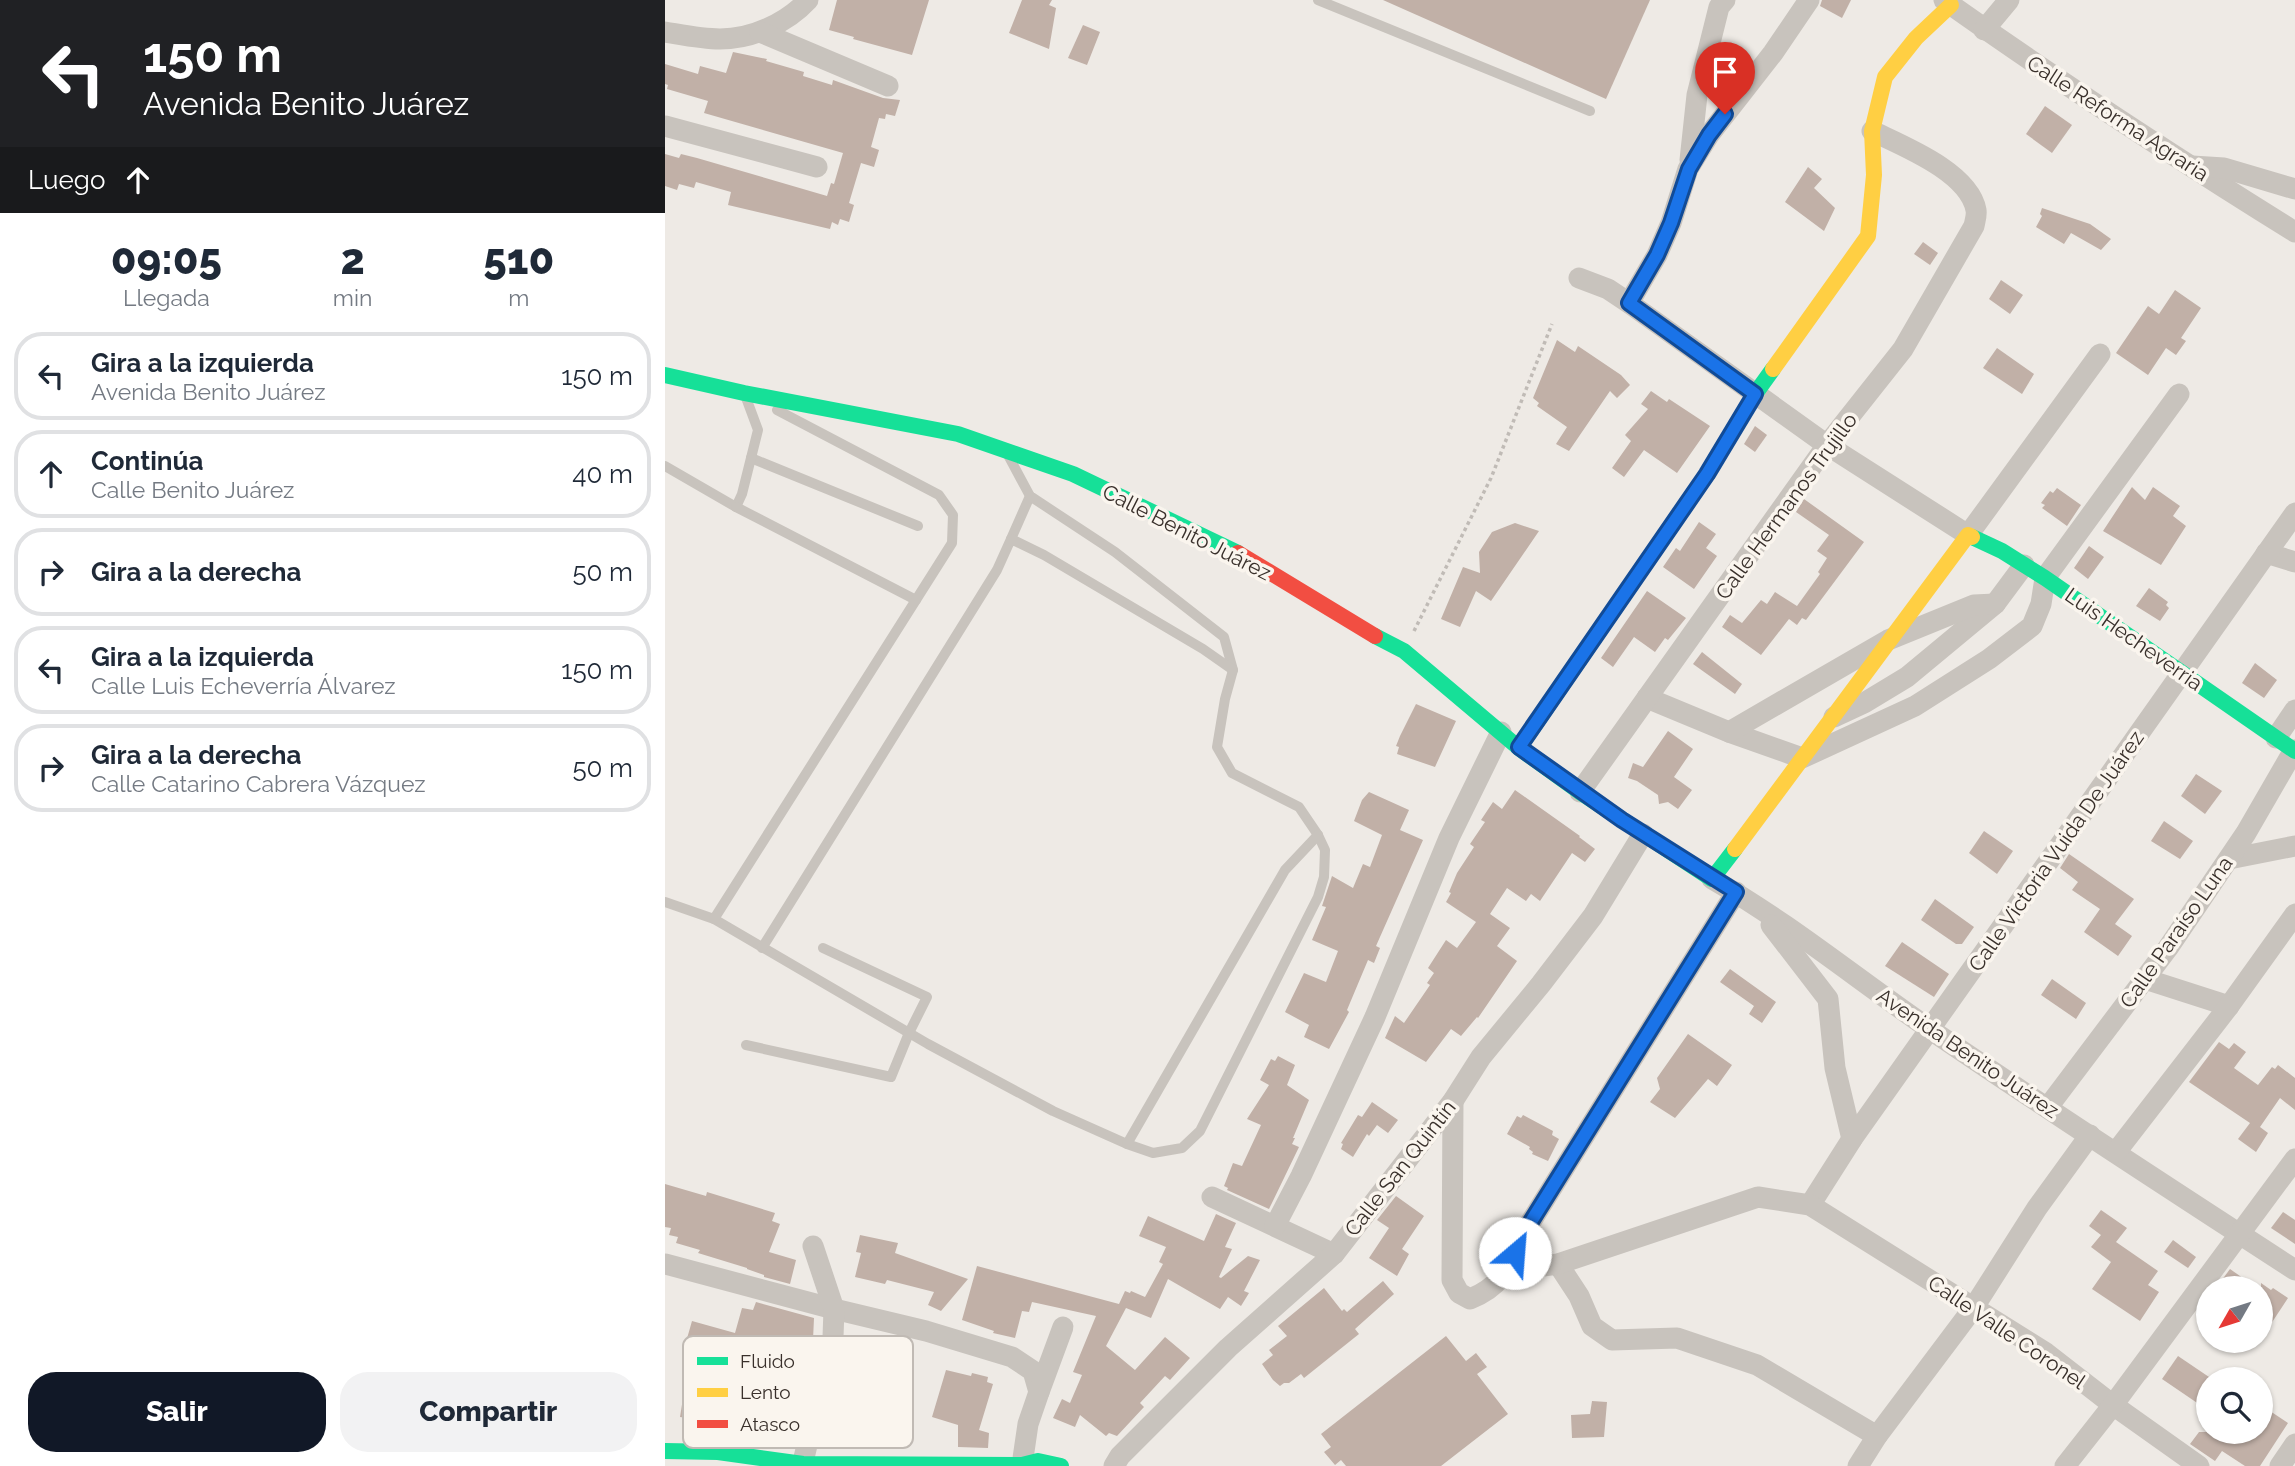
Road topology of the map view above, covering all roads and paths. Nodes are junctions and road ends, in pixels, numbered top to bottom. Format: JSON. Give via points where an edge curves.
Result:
{"nodes":[{"id":1,"x":808,"y":0,"type":"edge"},
{"id":2,"x":1318,"y":0,"type":"edge"},
{"id":3,"x":1725,"y":0,"type":"edge"},
{"id":4,"x":1809,"y":0,"type":"edge"},
{"id":5,"x":2009,"y":0,"type":"edge"},
{"id":6,"x":1948,"y":3,"type":"edge"},
{"id":7,"x":1984,"y":30,"type":"junction"},
{"id":8,"x":665,"y":32,"type":"edge"},
{"id":9,"x":760,"y":32,"type":"junction"},
{"id":10,"x":888,"y":86,"type":"dead end"},
{"id":11,"x":1590,"y":111,"type":"dead end"},
{"id":12,"x":665,"y":125,"type":"edge"},
{"id":13,"x":1872,"y":131,"type":"junction"},
{"id":14,"x":2187,"y":165,"type":"junction"},
{"id":15,"x":817,"y":167,"type":"dead end"},
{"id":16,"x":1689,"y":169,"type":"junction"},
{"id":17,"x":2295,"y":189,"type":"edge"},
{"id":18,"x":2295,"y":232,"type":"edge"},
{"id":19,"x":1579,"y":278,"type":"dead end"},
{"id":20,"x":1629,"y":303,"type":"junction"},
{"id":21,"x":1552,"y":324,"type":"dead end"},
{"id":22,"x":2100,"y":354,"type":"dead end"},
{"id":23,"x":665,"y":375,"type":"edge"},
{"id":24,"x":744,"y":393,"type":"junction"},
{"id":25,"x":1755,"y":394,"type":"junction"},
{"id":26,"x":2179,"y":394,"type":"dead end"},
{"id":27,"x":1828,"y":446,"type":"junction"},
{"id":28,"x":1005,"y":450,"type":"junction"},
{"id":29,"x":751,"y":458,"type":"junction"},
{"id":30,"x":665,"y":466,"type":"edge"},
{"id":31,"x":1030,"y":496,"type":"junction"},
{"id":32,"x":736,"y":507,"type":"junction"},
{"id":33,"x":2295,"y":513,"type":"edge"},
{"id":34,"x":918,"y":526,"type":"dead end"},
{"id":35,"x":1968,"y":535,"type":"junction"},
{"id":36,"x":1011,"y":539,"type":"junction"},
{"id":37,"x":2266,"y":554,"type":"junction"},
{"id":38,"x":2295,"y":562,"type":"edge"},
{"id":39,"x":2024,"y":565,"type":"junction"},
{"id":40,"x":2045,"y":578,"type":"junction"},
{"id":41,"x":916,"y":600,"type":"junction"},
{"id":42,"x":1995,"y":604,"type":"junction"},
{"id":43,"x":1888,"y":640,"type":"junction"},
{"id":44,"x":1404,"y":651,"type":"junction"},
{"id":45,"x":1233,"y":670,"type":"junction"},
{"id":46,"x":2181,"y":672,"type":"junction"},
{"id":47,"x":1647,"y":698,"type":"junction"},
{"id":48,"x":2295,"y":710,"type":"edge"},
{"id":49,"x":1831,"y":719,"type":"junction"},
{"id":50,"x":1501,"y":732,"type":"junction"},
{"id":51,"x":1729,"y":732,"type":"junction"},
{"id":52,"x":2288,"y":746,"type":"edge"},
{"id":53,"x":1519,"y":747,"type":"junction"},
{"id":54,"x":1802,"y":758,"type":"junction"},
{"id":55,"x":1580,"y":792,"type":"junction"},
{"id":56,"x":1643,"y":834,"type":"junction"},
{"id":57,"x":1318,"y":835,"type":"junction"},
{"id":58,"x":2295,"y":846,"type":"edge"},
{"id":59,"x":2228,"y":859,"type":"junction"},
{"id":60,"x":1712,"y":879,"type":"junction"},
{"id":61,"x":1736,"y":892,"type":"junction"},
{"id":62,"x":665,"y":902,"type":"edge"},
{"id":63,"x":1757,"y":907,"type":"junction"},
{"id":64,"x":2295,"y":914,"type":"edge"},
{"id":65,"x":714,"y":919,"type":"junction"},
{"id":66,"x":762,"y":948,"type":"junction"},
{"id":67,"x":823,"y":948,"type":"dead end"},
{"id":68,"x":2144,"y":979,"type":"junction"},
{"id":69,"x":2229,"y":1006,"type":"junction"},
{"id":70,"x":1930,"y":1029,"type":"junction"},
{"id":71,"x":909,"y":1033,"type":"junction"},
{"id":72,"x":746,"y":1045,"type":"dead end"},
{"id":73,"x":1453,"y":1101,"type":"junction"},
{"id":74,"x":2048,"y":1107,"type":"junction"},
{"id":75,"x":2090,"y":1135,"type":"junction"},
{"id":76,"x":1852,"y":1139,"type":"junction"},
{"id":77,"x":1127,"y":1144,"type":"junction"},
{"id":78,"x":2116,"y":1152,"type":"junction"},
{"id":79,"x":2295,"y":1159,"type":"edge"},
{"id":80,"x":1212,"y":1197,"type":"dead end"},
{"id":81,"x":1810,"y":1205,"type":"junction"},
{"id":82,"x":1275,"y":1226,"type":"junction"},
{"id":83,"x":2239,"y":1234,"type":"junction"},
{"id":84,"x":813,"y":1246,"type":"dead end"},
{"id":85,"x":1334,"y":1254,"type":"junction"},
{"id":86,"x":665,"y":1264,"type":"edge"},
{"id":87,"x":1558,"y":1264,"type":"junction"},
{"id":88,"x":2295,"y":1270,"type":"edge"},
{"id":89,"x":1507,"y":1271,"type":"junction"},
{"id":90,"x":1974,"y":1307,"type":"junction"},
{"id":91,"x":834,"y":1310,"type":"junction"},
{"id":92,"x":1063,"y":1327,"type":"dead end"},
{"id":93,"x":833,"y":1336,"type":"edge"},
{"id":94,"x":1039,"y":1392,"type":"junction"},
{"id":95,"x":2113,"y":1405,"type":"junction"},
{"id":96,"x":1877,"y":1436,"type":"junction"},
{"id":97,"x":2295,"y":1444,"type":"edge"},
{"id":98,"x":665,"y":1451,"type":"edge"},
{"id":99,"x":802,"y":1465,"type":"edge"},
{"id":100,"x":1022,"y":1465,"type":"edge"},
{"id":101,"x":1061,"y":1466,"type":"edge"},
{"id":102,"x":1114,"y":1466,"type":"edge"},
{"id":103,"x":1858,"y":1466,"type":"edge"},
{"id":104,"x":2065,"y":1466,"type":"edge"},
{"id":105,"x":2199,"y":1466,"type":"edge"},
{"id":106,"x":2280,"y":1466,"type":"edge"}],
"edges":[{"from":1,"to":9,"type":"street","via":[[780,23]]},
{"from":2,"to":11,"type":"lane"},
{"from":3,"to":16,"type":"street","via":[[1719,7],[1697,95]]},
{"from":4,"to":16,"type":"street"},
{"from":5,"to":7,"type":"street"},
{"from":6,"to":7,"type":"street","name":"Calle Reforma Agraria"},
{"from":6,"to":13,"type":"street","via":[[1885,76]]},
{"from":7,"to":14,"type":"street","name":"Calle Reforma Agraria"},
{"from":8,"to":9,"type":"street","via":[[721,39]]},
{"from":9,"to":10,"type":"street"},
{"from":12,"to":15,"type":"street"},
{"from":13,"to":25,"type":"street","via":[[1874,175],[1868,236]]},
{"from":13,"to":27,"type":"street","name":"Calle Hermanos Trujillo","via":[[1926,157],[1955,179],[1977,211],[1974,226],[1903,349]]},
{"from":14,"to":17,"type":"street","via":[[2224,168]]},
{"from":14,"to":18,"type":"street","name":"Calle Reforma Agraria"},
{"from":16,"to":20,"type":"street","via":[[1657,255]]},
{"from":19,"to":20,"type":"street"},
{"from":20,"to":25,"type":"street"},
{"from":21,"to":44,"type":"path","via":[[1490,478]]},
{"from":22,"to":35,"type":"street"},
{"from":23,"to":24,"type":"street","name":"Calle Benito Juárez"},
{"from":24,"to":28,"type":"street","name":"Calle Benito Juárez","via":[[958,434]]},
{"from":24,"to":29,"type":"lane","via":[[758,430]]},
{"from":24,"to":41,"type":"lane","via":[[939,495],[953,515],[952,542]]},
{"from":25,"to":27,"type":"street"},
{"from":25,"to":53,"type":"street","via":[[1707,474]]},
{"from":26,"to":40,"type":"street"},
{"from":27,"to":35,"type":"street"},
{"from":27,"to":47,"type":"street","name":"Calle Hermanos Trujillo"},
{"from":28,"to":31,"type":"lane"},
{"from":28,"to":44,"type":"street","name":"Calle Benito Juárez","via":[[1073,474],[1238,553]]},
{"from":29,"to":32,"type":"lane"},
{"from":29,"to":34,"type":"lane"},
{"from":30,"to":32,"type":"lane"},
{"from":31,"to":36,"type":"lane"},
{"from":31,"to":45,"type":"lane","via":[[1115,552],[1224,637]]},
{"from":32,"to":41,"type":"lane"},
{"from":33,"to":37,"type":"street","name":"Calle Victoria Vuida De Juárez"},
{"from":35,"to":39,"type":"street","name":"Luis Hecheverria"},
{"from":35,"to":43,"type":"street"},
{"from":36,"to":45,"type":"lane","via":[[1181,635]]},
{"from":36,"to":66,"type":"lane","via":[[997,570]]},
{"from":37,"to":38,"type":"street"},
{"from":37,"to":46,"type":"street","name":"Calle Victoria Vuida De Juárez"},
{"from":39,"to":40,"type":"street","name":"Luis Hecheverria"},
{"from":39,"to":42,"type":"street"},
{"from":40,"to":46,"type":"street","name":"Luis Hecheverria"},
{"from":40,"to":54,"type":"street","via":[[2032,626],[1989,659],[1915,706]]},
{"from":41,"to":65,"type":"lane"},
{"from":42,"to":43,"type":"street","via":[[1974,605]]},
{"from":42,"to":49,"type":"street","via":[[1907,677]]},
{"from":43,"to":49,"type":"street"},
{"from":43,"to":51,"type":"street"},
{"from":44,"to":50,"type":"street","name":"Calle Benito Juárez"},
{"from":45,"to":57,"type":"lane","via":[[1217,747],[1232,774],[1299,807]]},
{"from":46,"to":52,"type":"street","name":"Luis Hecheverria"},
{"from":46,"to":70,"type":"street","name":"Calle Victoria Vuida De Juárez"},
{"from":47,"to":51,"type":"street"},
{"from":47,"to":55,"type":"street","name":"Calle Hermanos Trujillo"},
{"from":48,"to":52,"type":"street","name":"Calle Paraíso Luna"},
{"from":49,"to":54,"type":"street"},
{"from":50,"to":53,"type":"street","name":"Calle Benito Juárez"},
{"from":50,"to":82,"type":"street","via":[[1449,838],[1375,1017]]},
{"from":51,"to":54,"type":"street"},
{"from":52,"to":59,"type":"street","name":"Calle Paraíso Luna","via":[[2246,833]]},
{"from":53,"to":55,"type":"street","name":"Calle Benito Juárez"},
{"from":54,"to":60,"type":"street"},
{"from":55,"to":56,"type":"street","name":"Calle Benito Juárez"},
{"from":56,"to":60,"type":"street","name":"Avenida Benito Juárez"},
{"from":56,"to":73,"type":"street","name":"Calle San Quintín","via":[[1593,916],[1481,1057]]},
{"from":57,"to":77,"type":"lane","via":[[1285,870]]},
{"from":57,"to":77,"type":"lane","via":[[1325,850],[1318,897],[1200,1131],[1182,1148],[1153,1153]]},
{"from":58,"to":59,"type":"street"},
{"from":59,"to":68,"type":"street","name":"Calle Paraíso Luna"},
{"from":60,"to":61,"type":"street","name":"Avenida Benito Juárez"},
{"from":61,"to":63,"type":"street","name":"Avenida Benito Juárez"},
{"from":61,"to":89,"type":"street","via":[[1522,1236]]},
{"from":62,"to":65,"type":"lane"},
{"from":63,"to":70,"type":"street","name":"Avenida Benito Juárez"},
{"from":63,"to":76,"type":"street","via":[[1828,999],[1835,1068]]},
{"from":64,"to":69,"type":"street"},
{"from":65,"to":66,"type":"lane"},
{"from":66,"to":71,"type":"lane"},
{"from":67,"to":71,"type":"lane","via":[[927,997]]},
{"from":68,"to":69,"type":"street"},
{"from":68,"to":74,"type":"street","name":"Calle Paraíso Luna"},
{"from":69,"to":78,"type":"street"},
{"from":70,"to":74,"type":"street","name":"Avenida Benito Juárez"},
{"from":70,"to":76,"type":"street","name":"Calle Victoria Vuida De Juárez"},
{"from":71,"to":72,"type":"lane","via":[[891,1077]]},
{"from":71,"to":77,"type":"lane","via":[[1053,1111]]},
{"from":73,"to":85,"type":"street","name":"Calle San Quintín"},
{"from":73,"to":89,"type":"street","via":[[1452,1280],[1459,1293],[1471,1299],[1486,1293]]},
{"from":74,"to":75,"type":"street","name":"Avenida Benito Juárez"},
{"from":75,"to":78,"type":"street","name":"Avenida Benito Juárez"},
{"from":75,"to":90,"type":"street"},
{"from":76,"to":81,"type":"street","name":"Calle Victoria Vuida De Juárez"},
{"from":78,"to":83,"type":"street","name":"Avenida Benito Juárez"},
{"from":79,"to":83,"type":"street"},
{"from":80,"to":82,"type":"street"},
{"from":81,"to":87,"type":"street","via":[[1758,1197]]},
{"from":81,"to":90,"type":"street","name":"Calle Valle Coronel"},
{"from":82,"to":85,"type":"street"},
{"from":83,"to":88,"type":"street","name":"Avenida Benito Juárez"},
{"from":83,"to":95,"type":"street"},
{"from":84,"to":91,"type":"street"},
{"from":85,"to":102,"type":"street","name":"Calle San Quintín","via":[[1228,1348]]},
{"from":86,"to":91,"type":"street"},
{"from":87,"to":89,"type":"street"},
{"from":87,"to":96,"type":"street","via":[[1592,1326],[1612,1340],[1678,1338],[1757,1365]]},
{"from":90,"to":95,"type":"street","name":"Calle Valle Coronel","via":[[2046,1353]]},
{"from":90,"to":96,"type":"street"},
{"from":91,"to":93,"type":"street"},
{"from":91,"to":94,"type":"street","via":[[1012,1357],[1033,1371]]},
{"from":92,"to":94,"type":"street"},
{"from":94,"to":100,"type":"street"},
{"from":95,"to":104,"type":"street"},
{"from":95,"to":105,"type":"street","name":"Calle Valle Coronel"},
{"from":96,"to":103,"type":"street"},
{"from":97,"to":106,"type":"street"},
{"from":98,"to":99,"type":"street","via":[[718,1452]]},
{"from":99,"to":100,"type":"street"},
{"from":100,"to":101,"type":"street","via":[[1038,1461]]}]}
